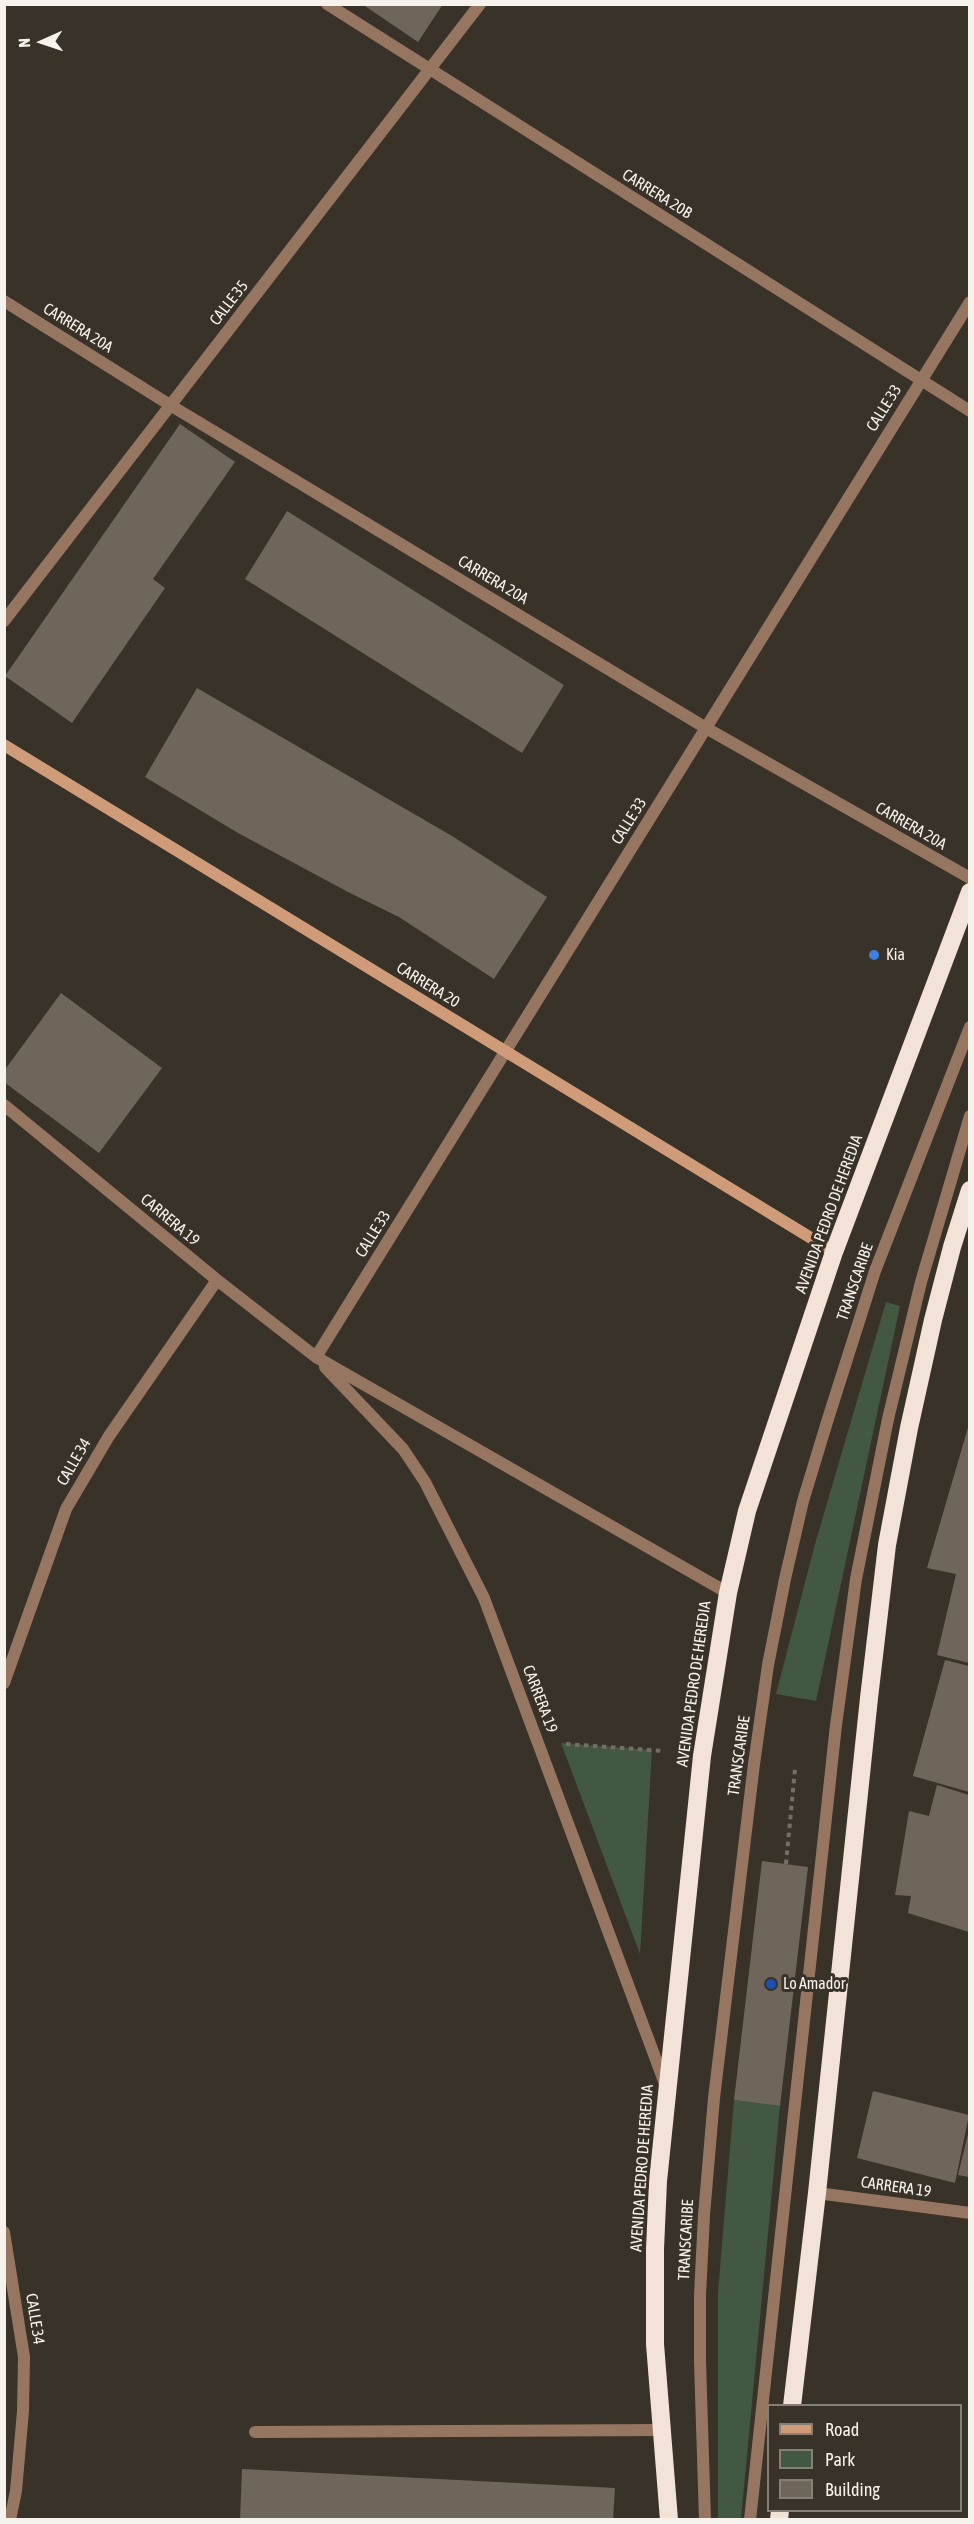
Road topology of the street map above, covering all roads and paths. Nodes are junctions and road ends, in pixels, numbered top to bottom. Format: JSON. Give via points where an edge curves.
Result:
{"nodes":[{"id":1,"x":327,"y":4,"type":"edge"},
{"id":2,"x":480,"y":4,"type":"edge"},
{"id":3,"x":431,"y":71,"type":"junction"},
{"id":4,"x":4,"y":301,"type":"edge"},
{"id":5,"x":969,"y":302,"type":"edge"},
{"id":6,"x":921,"y":380,"type":"junction"},
{"id":7,"x":170,"y":405,"type":"junction"},
{"id":8,"x":969,"y":411,"type":"edge"},
{"id":9,"x":4,"y":621,"type":"edge"},
{"id":10,"x":706,"y":728,"type":"junction"},
{"id":11,"x":4,"y":745,"type":"edge"},
{"id":12,"x":969,"y":878,"type":"edge"},
{"id":13,"x":969,"y":892,"type":"edge"},
{"id":14,"x":969,"y":1028,"type":"edge"},
{"id":15,"x":505,"y":1052,"type":"junction"},
{"id":16,"x":4,"y":1105,"type":"edge"},
{"id":17,"x":969,"y":1116,"type":"edge"},
{"id":18,"x":969,"y":1190,"type":"edge"},
{"id":19,"x":834,"y":1252,"type":"junction"},
{"id":20,"x":217,"y":1280,"type":"junction"},
{"id":21,"x":316,"y":1357,"type":"junction"},
{"id":22,"x":728,"y":1593,"type":"junction"},
{"id":23,"x":4,"y":1683,"type":"edge"},
{"id":24,"x":538,"y":1741,"type":"junction"},
{"id":25,"x":664,"y":1751,"type":"dead end"},
{"id":26,"x":795,"y":1769,"type":"dead end"},
{"id":27,"x":786,"y":1864,"type":"dead end"},
{"id":28,"x":668,"y":2090,"type":"junction"},
{"id":29,"x":818,"y":2193,"type":"junction"},
{"id":30,"x":969,"y":2213,"type":"edge"},
{"id":31,"x":4,"y":2232,"type":"edge"},
{"id":32,"x":792,"y":2404,"type":"edge"},
{"id":33,"x":662,"y":2430,"type":"junction"},
{"id":34,"x":255,"y":2433,"type":"dead end"},
{"id":35,"x":10,"y":2520,"type":"edge"},
{"id":36,"x":669,"y":2520,"type":"edge"},
{"id":37,"x":705,"y":2520,"type":"edge"},
{"id":38,"x":750,"y":2520,"type":"edge"}],
"edges":[{"from":1,"to":3,"type":"street","name":"CARRERA 20B"},
{"from":2,"to":3,"type":"street","name":"CALLE 35"},
{"from":3,"to":6,"type":"street","name":"CARRERA 20B"},
{"from":3,"to":7,"type":"street","name":"CALLE 35"},
{"from":4,"to":7,"type":"street","name":"CARRERA 20A"},
{"from":5,"to":6,"type":"street","name":"CALLE 33"},
{"from":6,"to":8,"type":"street","name":"CARRERA 20B"},
{"from":6,"to":10,"type":"street","name":"CALLE 33"},
{"from":7,"to":9,"type":"street","name":"CALLE 35"},
{"from":7,"to":10,"type":"street","name":"CARRERA 20A"},
{"from":10,"to":12,"type":"street","name":"CARRERA 20A"},
{"from":10,"to":15,"type":"street","name":"CALLE 33"},
{"from":11,"to":15,"type":"street","name":"CARRERA 20"},
{"from":13,"to":19,"type":"highway","name":"AVENIDA PEDRO DE HEREDIA"},
{"from":14,"to":37,"type":"street","name":"TRANSCARIBE","via":[[875,1271],[827,1422],[798,1523],[768,1665],[715,2087],[704,2216],[700,2362]]},
{"from":15,"to":19,"type":"street","name":"CARRERA 20"},
{"from":15,"to":21,"type":"street","name":"CALLE 33"},
{"from":16,"to":20,"type":"street","name":"CARRERA 19"},
{"from":17,"to":38,"type":"street","via":[[913,1316],[855,1579]]},
{"from":18,"to":29,"type":"highway","via":[[933,1320],[887,1545]]},
{"from":19,"to":22,"type":"highway","name":"AVENIDA PEDRO DE HEREDIA","via":[[747,1511]]},
{"from":20,"to":21,"type":"street","name":"CARRERA 19"},
{"from":20,"to":23,"type":"street","name":"CALLE 34","via":[[109,1436],[66,1509]]},
{"from":21,"to":22,"type":"street","name":"CARRERA 19"},
{"from":21,"to":24,"type":"street","name":"CARRERA 19","via":[[403,1449],[425,1482],[484,1598]]},
{"from":22,"to":28,"type":"highway","name":"AVENIDA PEDRO DE HEREDIA","via":[[702,1756]]},
{"from":24,"to":25,"type":"path"},
{"from":24,"to":28,"type":"street","name":"CARRERA 19"},
{"from":26,"to":27,"type":"path"},
{"from":28,"to":33,"type":"highway","name":"AVENIDA PEDRO DE HEREDIA","via":[[655,2249],[655,2344]]},
{"from":29,"to":30,"type":"street","name":"CARRERA 19"},
{"from":29,"to":32,"type":"highway"},
{"from":31,"to":35,"type":"street","name":"CALLE 34","via":[[24,2357],[23,2411]]},
{"from":33,"to":34,"type":"street"},
{"from":33,"to":36,"type":"highway","name":"AVENIDA PEDRO DE HEREDIA"}]}
